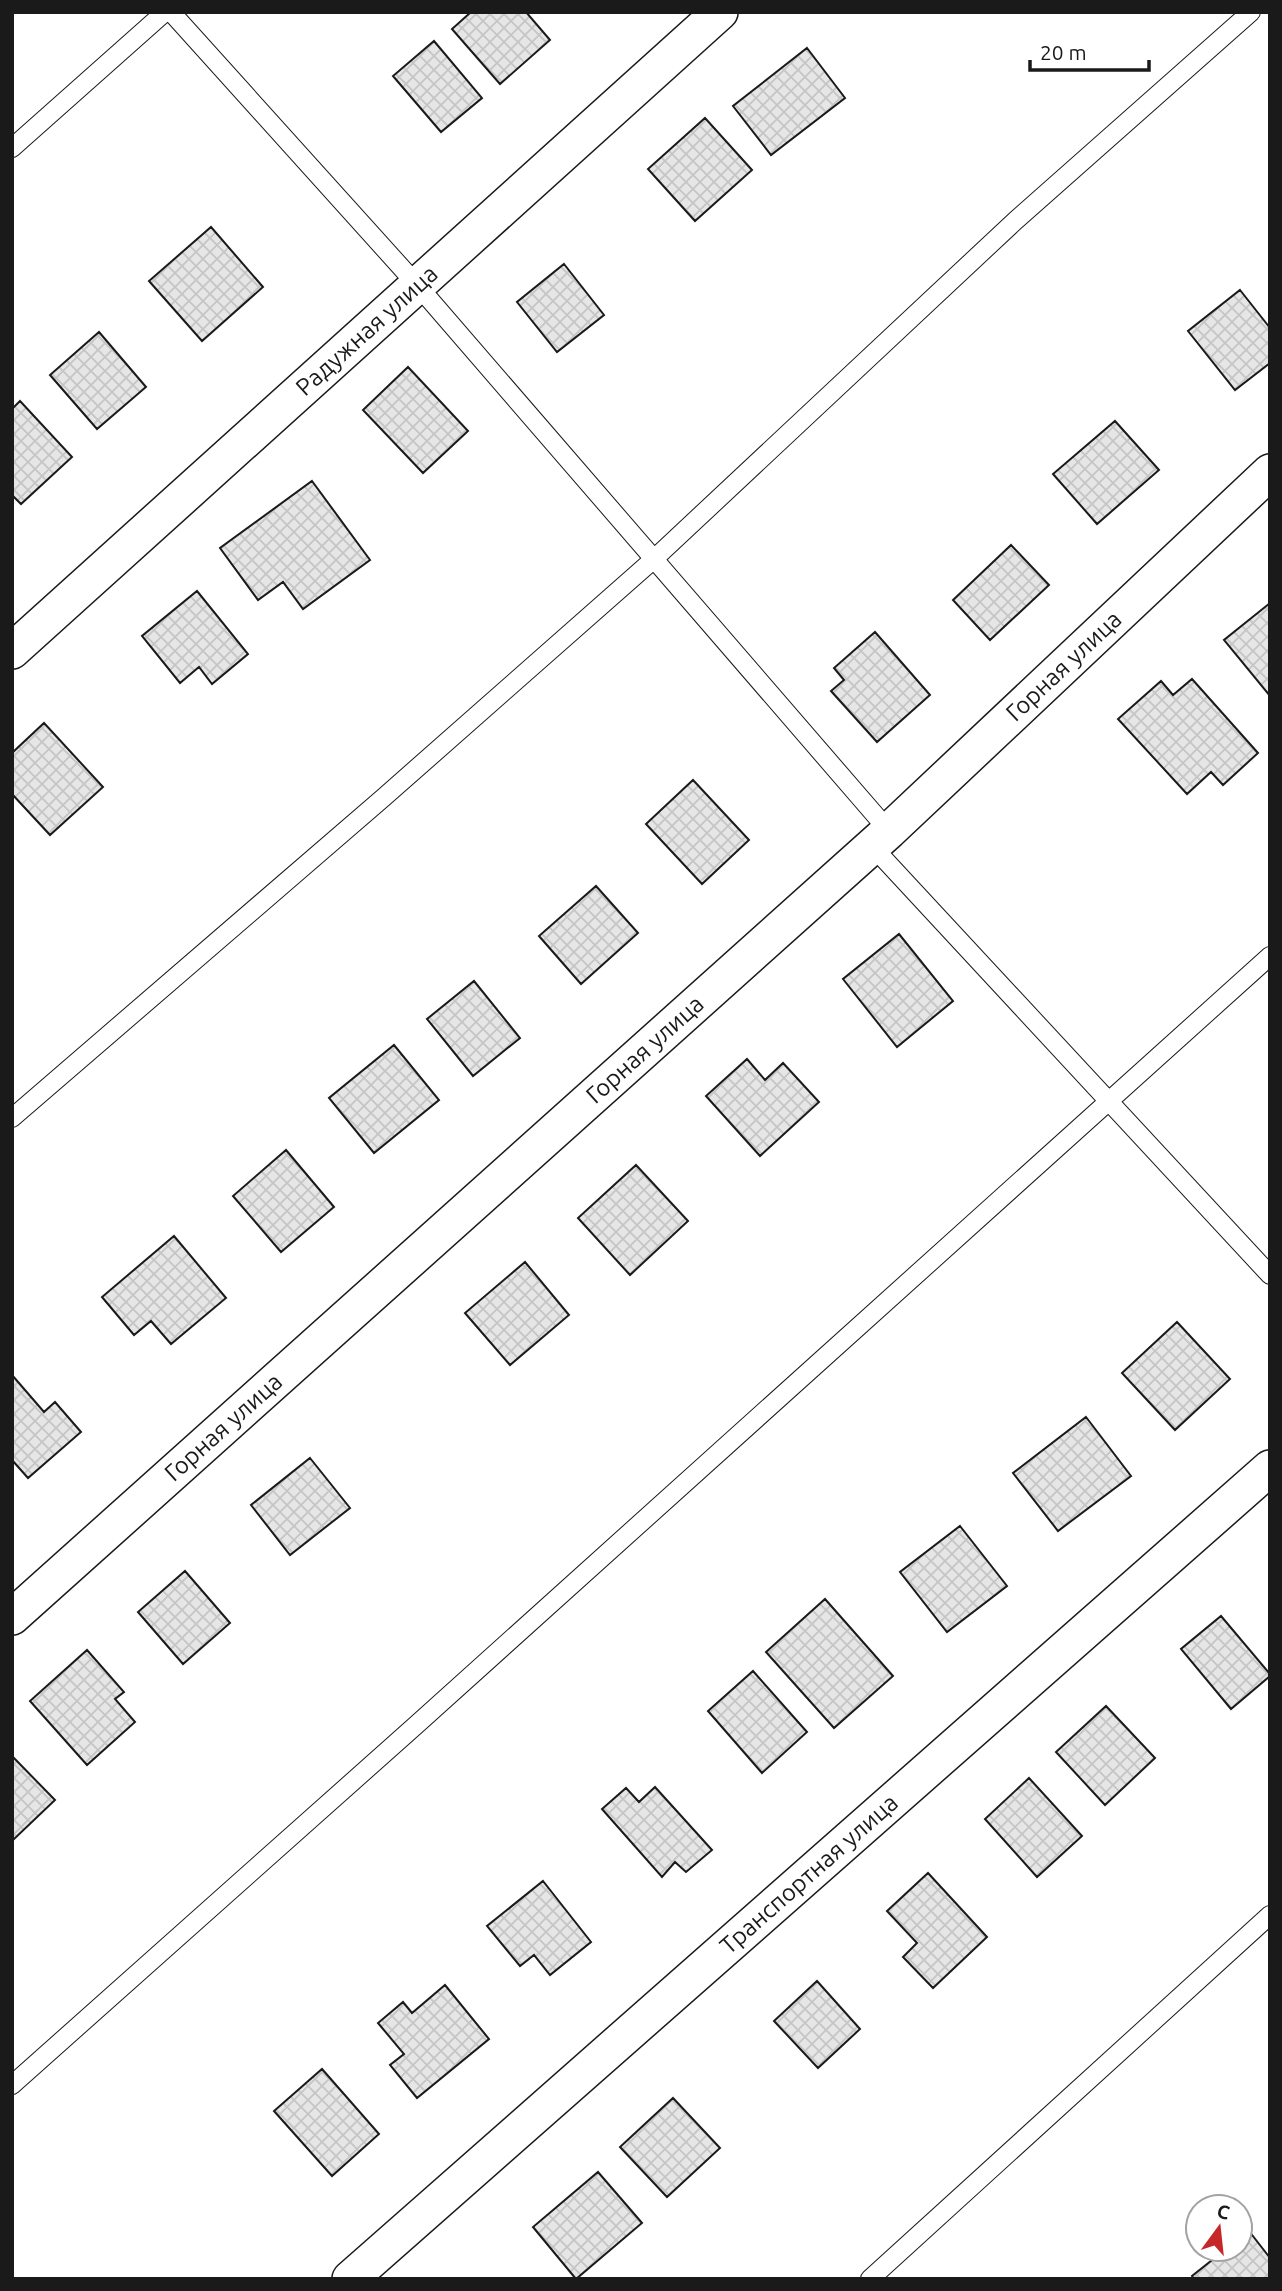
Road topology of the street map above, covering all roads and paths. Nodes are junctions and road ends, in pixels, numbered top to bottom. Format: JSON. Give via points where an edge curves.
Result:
{"nodes":[{"id":1,"x":165,"y":12,"type":"edge"},
{"id":2,"x":171,"y":12,"type":"edge"},
{"id":3,"x":720,"y":12,"type":"edge"},
{"id":4,"x":1251,"y":12,"type":"edge"},
{"id":5,"x":12,"y":148,"type":"edge"},
{"id":6,"x":418,"y":286,"type":"junction"},
{"id":7,"x":1270,"y":472,"type":"edge"},
{"id":8,"x":654,"y":559,"type":"junction"},
{"id":9,"x":12,"y":651,"type":"edge"},
{"id":10,"x":880,"y":839,"type":"junction"},
{"id":11,"x":1270,"y":956,"type":"edge"},
{"id":12,"x":1107,"y":1100,"type":"junction"},
{"id":13,"x":12,"y":1118,"type":"edge"},
{"id":14,"x":1270,"y":1275,"type":"edge"},
{"id":15,"x":1270,"y":1468,"type":"edge"},
{"id":16,"x":12,"y":1617,"type":"edge"},
{"id":17,"x":1270,"y":1915,"type":"edge"},
{"id":18,"x":12,"y":2085,"type":"edge"},
{"id":19,"x":350,"y":2279,"type":"edge"},
{"id":20,"x":870,"y":2279,"type":"edge"}],
"edges":[{"from":1,"to":5,"type":"lane"},
{"from":2,"to":6,"type":"lane"},
{"from":3,"to":6,"type":"street","name":"Радужная улица"},
{"from":4,"to":8,"type":"lane","via":[[1015,221]]},
{"from":6,"to":8,"type":"lane"},
{"from":6,"to":9,"type":"street","name":"Радужная улица"},
{"from":7,"to":10,"type":"street","name":"Горная улица"},
{"from":8,"to":10,"type":"lane"},
{"from":8,"to":13,"type":"lane"},
{"from":10,"to":12,"type":"lane"},
{"from":10,"to":16,"type":"street","name":"Горная улица"},
{"from":11,"to":12,"type":"lane"},
{"from":12,"to":14,"type":"lane"},
{"from":12,"to":18,"type":"lane"},
{"from":15,"to":19,"type":"street","name":"Транспортная улица"},
{"from":17,"to":20,"type":"lane"}]}
